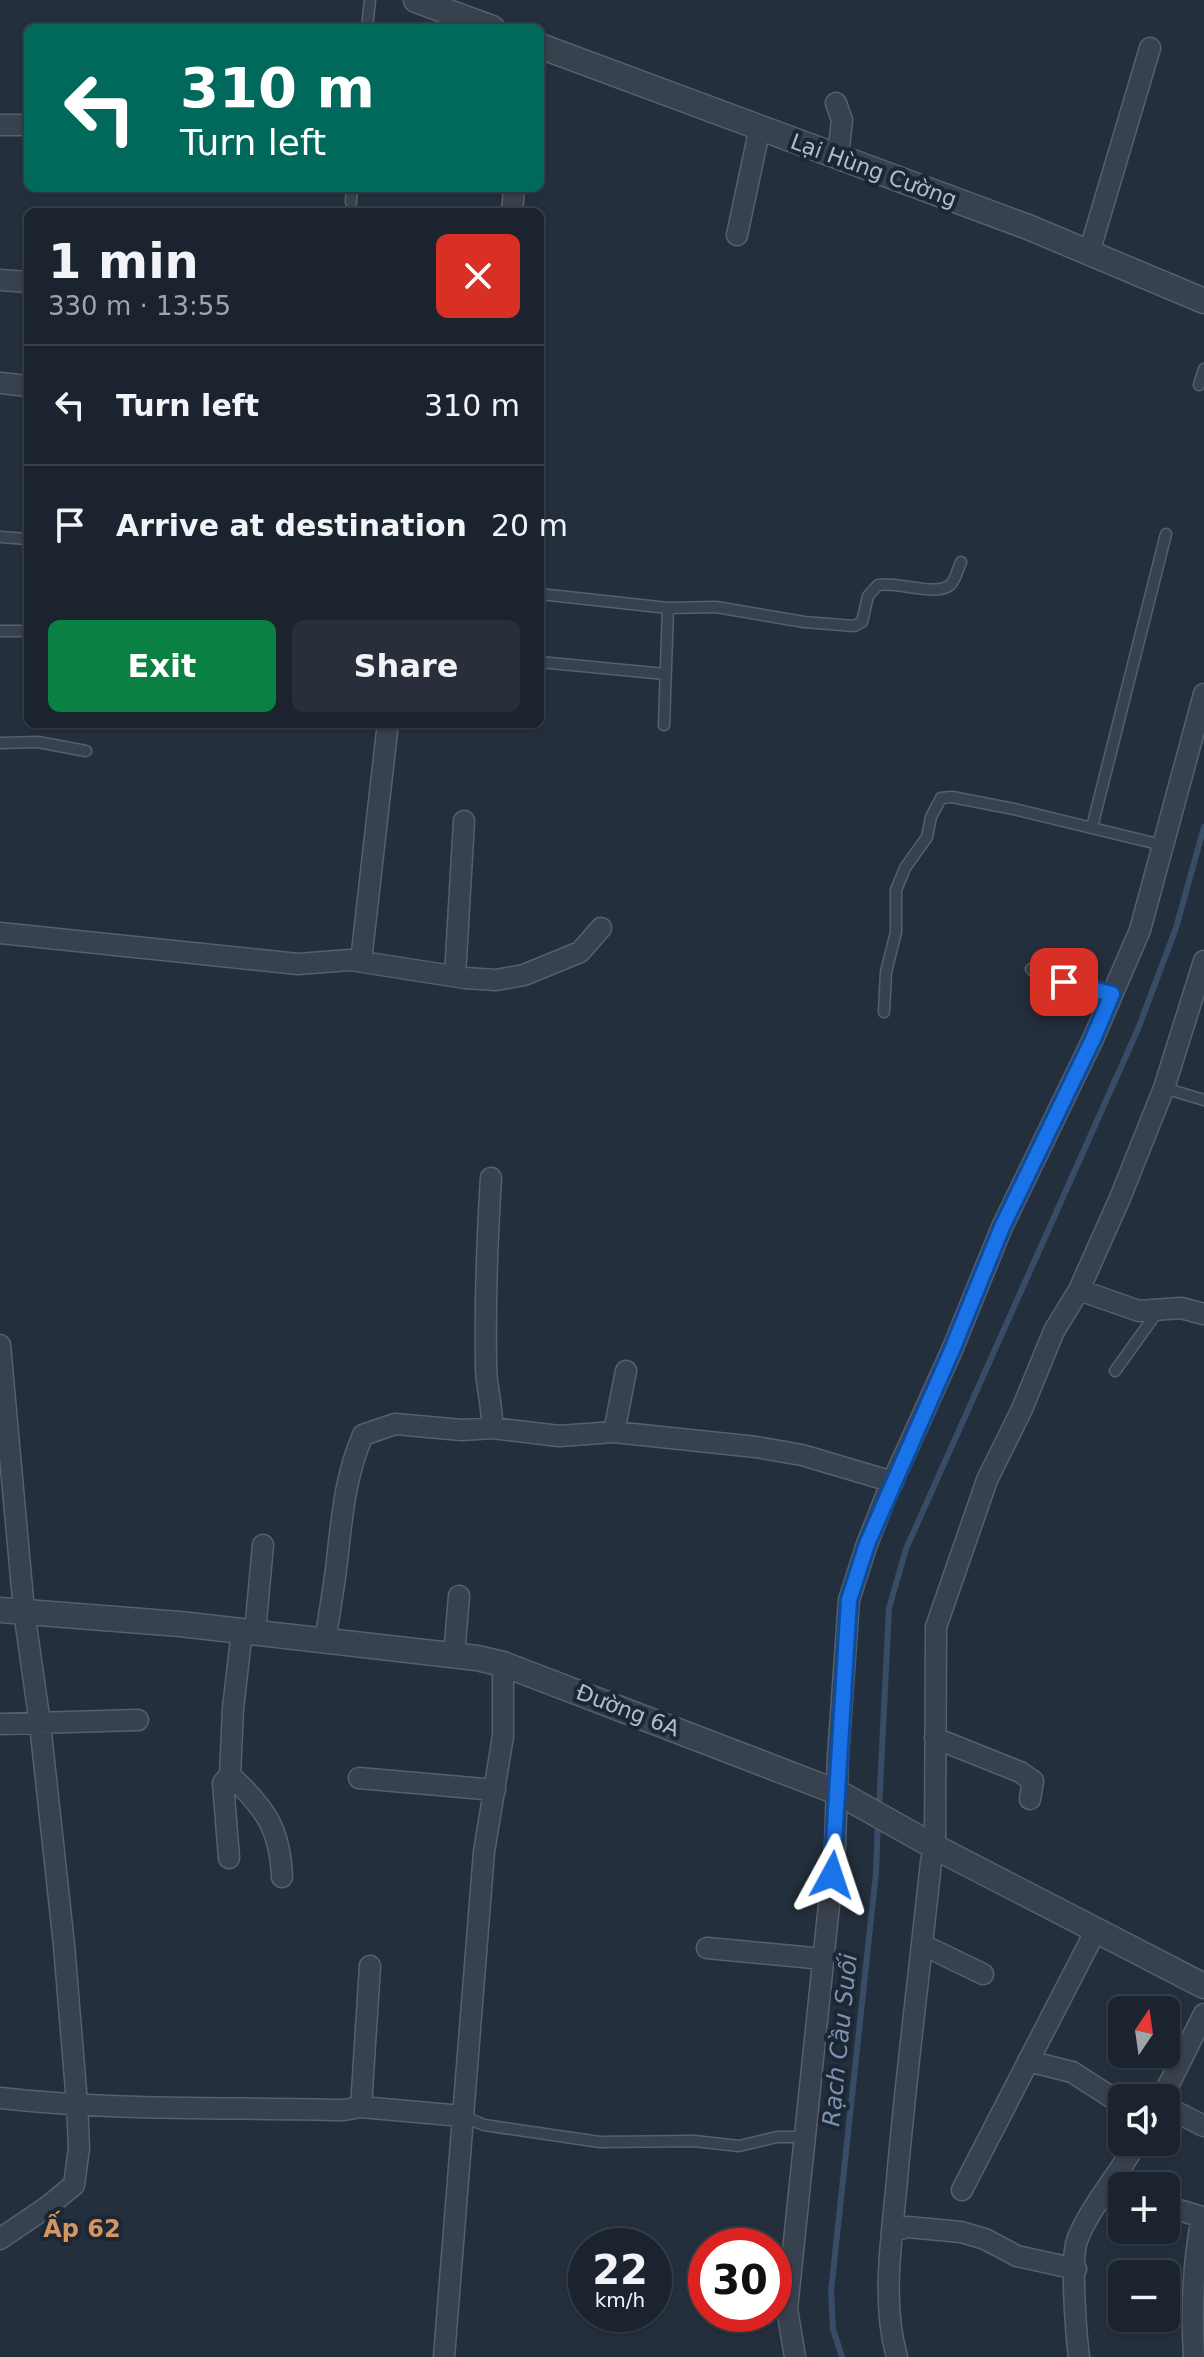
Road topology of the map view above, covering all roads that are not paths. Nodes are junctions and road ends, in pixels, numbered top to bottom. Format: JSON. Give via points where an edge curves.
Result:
{"nodes":[{"id":1,"x":370,"y":0,"type":"edge"},
{"id":2,"x":429,"y":2,"type":"edge"},
{"id":3,"x":367,"y":24,"type":"edge"},
{"id":4,"x":482,"y":24,"type":"edge"},
{"id":5,"x":544,"y":47,"type":"edge"},
{"id":6,"x":1150,"y":48,"type":"dead end"},
{"id":7,"x":836,"y":103,"type":"dead end"},
{"id":8,"x":0,"y":125,"type":"edge"},
{"id":9,"x":24,"y":125,"type":"edge"},
{"id":10,"x":760,"y":127,"type":"junction"},
{"id":11,"x":838,"y":156,"type":"junction"},
{"id":12,"x":352,"y":192,"type":"edge"},
{"id":13,"x":351,"y":202,"type":"dead end"},
{"id":14,"x":737,"y":235,"type":"dead end"},
{"id":15,"x":1089,"y":253,"type":"junction"},
{"id":16,"x":0,"y":280,"type":"edge"},
{"id":17,"x":24,"y":282,"type":"edge"},
{"id":18,"x":1204,"y":301,"type":"edge"},
{"id":19,"x":1204,"y":369,"type":"edge"},
{"id":20,"x":0,"y":383,"type":"edge"},
{"id":21,"x":1199,"y":385,"type":"dead end"},
{"id":22,"x":24,"y":386,"type":"edge"},
{"id":23,"x":1166,"y":534,"type":"dead end"},
{"id":24,"x":0,"y":537,"type":"edge"},
{"id":25,"x":24,"y":539,"type":"edge"},
{"id":26,"x":961,"y":562,"type":"dead end"},
{"id":27,"x":544,"y":594,"type":"edge"},
{"id":28,"x":668,"y":608,"type":"junction"},
{"id":29,"x":0,"y":631,"type":"edge"},
{"id":30,"x":24,"y":631,"type":"edge"},
{"id":31,"x":544,"y":662,"type":"edge"},
{"id":32,"x":665,"y":674,"type":"junction"},
{"id":33,"x":1204,"y":694,"type":"edge"},
{"id":34,"x":664,"y":725,"type":"dead end"},
{"id":35,"x":387,"y":731,"type":"dead end"},
{"id":36,"x":0,"y":743,"type":"edge"},
{"id":37,"x":86,"y":751,"type":"dead end"},
{"id":38,"x":464,"y":821,"type":"dead end"},
{"id":39,"x":1092,"y":827,"type":"junction"},
{"id":40,"x":1162,"y":845,"type":"junction"},
{"id":41,"x":601,"y":928,"type":"dead end"},
{"id":42,"x":0,"y":933,"type":"edge"},
{"id":43,"x":361,"y":961,"type":"junction"},
{"id":44,"x":1204,"y":961,"type":"edge"},
{"id":45,"x":1031,"y":969,"type":"dead end"},
{"id":46,"x":455,"y":976,"type":"junction"},
{"id":47,"x":1112,"y":994,"type":"junction"},
{"id":48,"x":884,"y":1012,"type":"dead end"},
{"id":49,"x":1164,"y":1088,"type":"junction"},
{"id":50,"x":1204,"y":1100,"type":"edge"},
{"id":51,"x":491,"y":1178,"type":"dead end"},
{"id":52,"x":1079,"y":1290,"type":"junction"},
{"id":53,"x":1158,"y":1311,"type":"junction"},
{"id":54,"x":1204,"y":1314,"type":"edge"},
{"id":55,"x":0,"y":1345,"type":"edge"},
{"id":56,"x":626,"y":1371,"type":"dead end"},
{"id":57,"x":1115,"y":1371,"type":"dead end"},
{"id":58,"x":2,"y":1382,"type":"edge"},
{"id":59,"x":492,"y":1428,"type":"junction"},
{"id":60,"x":614,"y":1432,"type":"junction"},
{"id":61,"x":893,"y":1482,"type":"junction"},
{"id":62,"x":263,"y":1545,"type":"dead end"},
{"id":63,"x":459,"y":1596,"type":"dead end"},
{"id":64,"x":12,"y":1610,"type":"edge"},
{"id":65,"x":249,"y":1631,"type":"junction"},
{"id":66,"x":325,"y":1641,"type":"junction"},
{"id":67,"x":454,"y":1655,"type":"junction"},
{"id":68,"x":503,"y":1664,"type":"junction"},
{"id":69,"x":138,"y":1720,"type":"dead end"},
{"id":70,"x":0,"y":1724,"type":"edge"},
{"id":71,"x":40,"y":1724,"type":"junction"},
{"id":72,"x":935,"y":1738,"type":"junction"},
{"id":73,"x":230,"y":1775,"type":"junction"},
{"id":74,"x":359,"y":1778,"type":"dead end"},
{"id":75,"x":495,"y":1790,"type":"junction"},
{"id":76,"x":842,"y":1795,"type":"junction"},
{"id":77,"x":1030,"y":1799,"type":"dead end"},
{"id":78,"x":931,"y":1844,"type":"junction"},
{"id":79,"x":229,"y":1858,"type":"dead end"},
{"id":80,"x":282,"y":1877,"type":"dead end"},
{"id":81,"x":1096,"y":1930,"type":"junction"},
{"id":82,"x":923,"y":1945,"type":"junction"},
{"id":83,"x":707,"y":1948,"type":"dead end"},
{"id":84,"x":824,"y":1959,"type":"junction"},
{"id":85,"x":370,"y":1966,"type":"dead end"},
{"id":86,"x":983,"y":1974,"type":"dead end"},
{"id":87,"x":1204,"y":1986,"type":"edge"},
{"id":88,"x":1204,"y":2014,"type":"edge"},
{"id":89,"x":1028,"y":2061,"type":"junction"},
{"id":90,"x":1169,"y":2084,"type":"edge"},
{"id":91,"x":1108,"y":2095,"type":"edge"},
{"id":92,"x":0,"y":2098,"type":"edge"},
{"id":93,"x":77,"y":2103,"type":"junction"},
{"id":94,"x":361,"y":2107,"type":"junction"},
{"id":95,"x":1180,"y":2114,"type":"edge"},
{"id":96,"x":462,"y":2116,"type":"junction"},
{"id":97,"x":1204,"y":2126,"type":"edge"},
{"id":98,"x":804,"y":2137,"type":"junction"},
{"id":99,"x":962,"y":2190,"type":"dead end"},
{"id":100,"x":1108,"y":2196,"type":"edge"},
{"id":101,"x":1180,"y":2210,"type":"edge"},
{"id":102,"x":1203,"y":2217,"type":"edge"},
{"id":103,"x":893,"y":2231,"type":"junction"},
{"id":104,"x":0,"y":2239,"type":"edge"},
{"id":105,"x":1076,"y":2269,"type":"junction"},
{"id":106,"x":444,"y":2357,"type":"edge"},
{"id":107,"x":795,"y":2357,"type":"edge"},
{"id":108,"x":897,"y":2357,"type":"edge"},
{"id":109,"x":1079,"y":2357,"type":"edge"},
{"id":110,"x":1194,"y":2357,"type":"edge"}],
"edges":[{"from":1,"to":3,"type":"lane"},
{"from":2,"to":4,"type":"street"},
{"from":5,"to":10,"type":"street","name":"Lại Hùng Cường"},
{"from":6,"to":15,"type":"street"},
{"from":7,"to":11,"type":"street","via":[[842,120]]},
{"from":8,"to":9,"type":"street"},
{"from":10,"to":11,"type":"street","name":"Lại Hùng Cường"},
{"from":10,"to":14,"type":"street"},
{"from":11,"to":15,"type":"street","name":"Lại Hùng Cường"},
{"from":12,"to":13,"type":"lane"},
{"from":15,"to":18,"type":"street","name":"Lại Hùng Cường"},
{"from":16,"to":17,"type":"street"},
{"from":19,"to":21,"type":"lane"},
{"from":20,"to":22,"type":"street"},
{"from":23,"to":39,"type":"lane"},
{"from":24,"to":25,"type":"lane"},
{"from":26,"to":28,"type":"lane","via":[[946,588],[878,585],[868,596],[862,622],[854,626],[716,607]]},
{"from":27,"to":28,"type":"lane"},
{"from":28,"to":32,"type":"lane"},
{"from":29,"to":30,"type":"lane"},
{"from":31,"to":32,"type":"lane"},
{"from":32,"to":34,"type":"lane"},
{"from":33,"to":40,"type":"street"},
{"from":35,"to":43,"type":"street"},
{"from":36,"to":37,"type":"lane","via":[[38,742]]},
{"from":38,"to":46,"type":"street"},
{"from":39,"to":40,"type":"lane"},
{"from":39,"to":48,"type":"lane","via":[[941,798],[927,837],[896,890],[896,932]]},
{"from":40,"to":47,"type":"street","via":[[1140,930]]},
{"from":41,"to":46,"type":"street","via":[[580,952],[524,975],[496,980]]},
{"from":42,"to":43,"type":"street","via":[[298,964]]},
{"from":43,"to":46,"type":"street"},
{"from":44,"to":49,"type":"street"},
{"from":45,"to":47,"type":"lane"},
{"from":47,"to":61,"type":"street","via":[[1002,1227]]},
{"from":49,"to":50,"type":"lane"},
{"from":49,"to":52,"type":"street"},
{"from":51,"to":59,"type":"street","via":[[485,1277],[486,1387]]},
{"from":52,"to":53,"type":"street","via":[[1139,1311]]},
{"from":52,"to":72,"type":"street","via":[[1054,1331],[987,1480],[948,1588],[936,1627]]},
{"from":53,"to":54,"type":"street","via":[[1181,1308]]},
{"from":53,"to":57,"type":"lane"},
{"from":55,"to":58,"type":"street"},
{"from":56,"to":60,"type":"street"},
{"from":58,"to":64,"type":"street"},
{"from":59,"to":60,"type":"street","via":[[559,1436]]},
{"from":59,"to":66,"type":"street","via":[[395,1424],[363,1435],[343,1503]]},
{"from":60,"to":61,"type":"street","via":[[787,1452]]},
{"from":61,"to":76,"type":"street","via":[[849,1600]]},
{"from":62,"to":65,"type":"street"},
{"from":63,"to":67,"type":"street"},
{"from":64,"to":65,"type":"street","name":"Đường 6A"},
{"from":64,"to":71,"type":"street"},
{"from":65,"to":66,"type":"street","name":"Đường 6A"},
{"from":65,"to":73,"type":"street","via":[[233,1708]]},
{"from":66,"to":67,"type":"street","name":"Đường 6A"},
{"from":67,"to":68,"type":"street","name":"Đường 6A"},
{"from":68,"to":75,"type":"street","via":[[503,1736]]},
{"from":68,"to":76,"type":"street","name":"Đường 6A"},
{"from":69,"to":71,"type":"street"},
{"from":70,"to":71,"type":"street"},
{"from":71,"to":93,"type":"street"},
{"from":72,"to":77,"type":"street","via":[[1020,1772],[1033,1781]]},
{"from":72,"to":78,"type":"street"},
{"from":73,"to":79,"type":"street","via":[[223,1783]]},
{"from":73,"to":80,"type":"street","via":[[264,1811],[281,1849]]},
{"from":74,"to":75,"type":"street"},
{"from":75,"to":96,"type":"street","via":[[484,1852]]},
{"from":76,"to":78,"type":"street","name":"Đường 6A"},
{"from":76,"to":84,"type":"street"},
{"from":78,"to":81,"type":"street","name":"Đường 6A"},
{"from":78,"to":82,"type":"street"},
{"from":81,"to":87,"type":"street","name":"Đường 6A"},
{"from":81,"to":89,"type":"street"},
{"from":82,"to":86,"type":"street"},
{"from":82,"to":103,"type":"street"},
{"from":83,"to":84,"type":"street"},
{"from":84,"to":98,"type":"street"},
{"from":85,"to":94,"type":"street"},
{"from":88,"to":90,"type":"street"},
{"from":89,"to":91,"type":"street","via":[[1072,2072]]},
{"from":89,"to":99,"type":"street"},
{"from":92,"to":93,"type":"street"},
{"from":93,"to":94,"type":"street"},
{"from":93,"to":104,"type":"street","via":[[74,2185]]},
{"from":94,"to":96,"type":"street"},
{"from":95,"to":97,"type":"street"},
{"from":96,"to":98,"type":"lane","via":[[484,2125],[600,2142],[739,2146]]},
{"from":96,"to":106,"type":"street"},
{"from":98,"to":107,"type":"street","via":[[787,2309]]},
{"from":100,"to":105,"type":"street","via":[[1087,2219],[1076,2245]]},
{"from":101,"to":102,"type":"street"},
{"from":102,"to":110,"type":"street","via":[[1194,2257]]},
{"from":103,"to":105,"type":"street","via":[[908,2227],[961,2232],[1017,2256]]},
{"from":103,"to":108,"type":"street","via":[[891,2337]]},
{"from":105,"to":109,"type":"street"}]}
